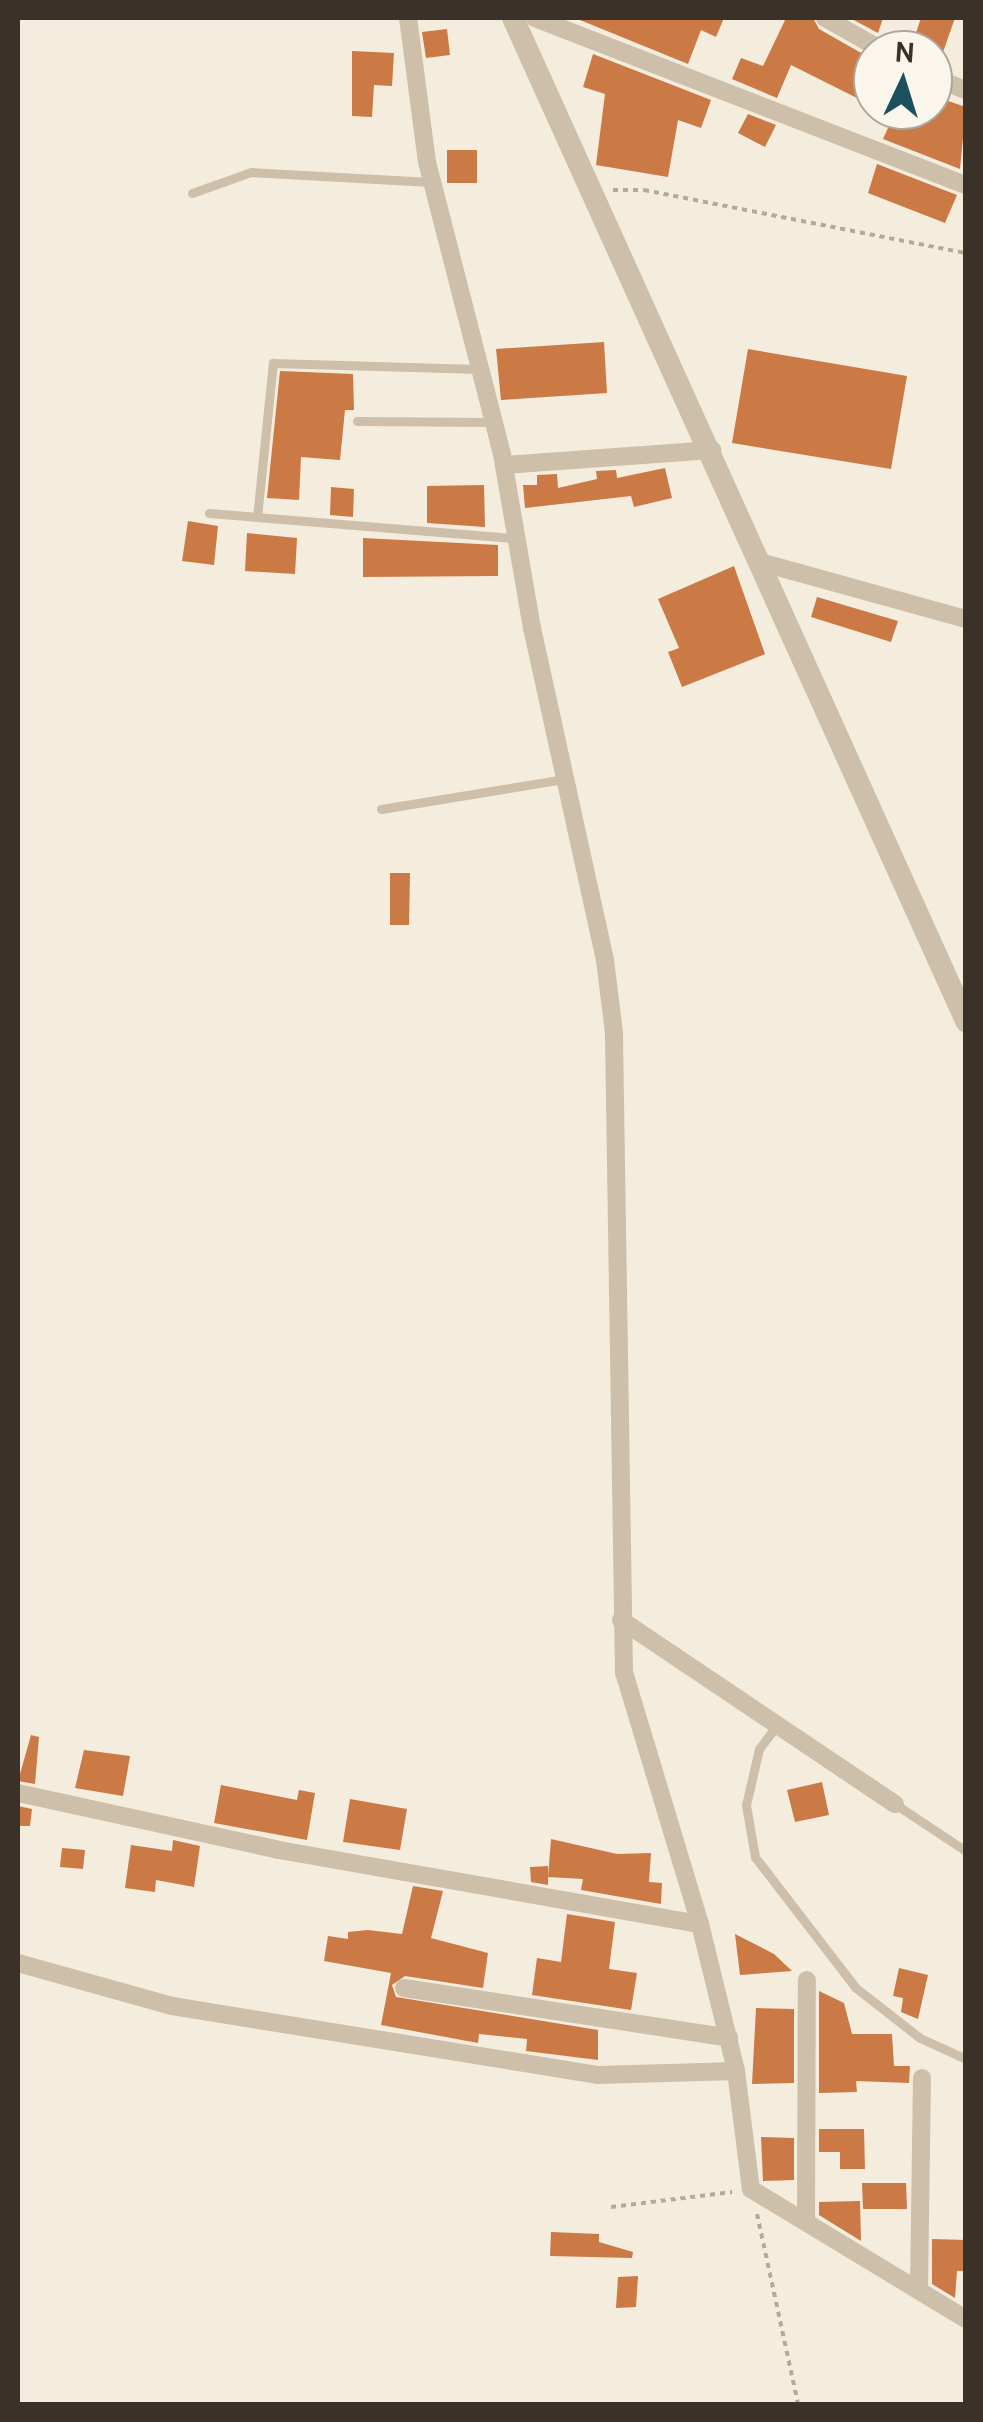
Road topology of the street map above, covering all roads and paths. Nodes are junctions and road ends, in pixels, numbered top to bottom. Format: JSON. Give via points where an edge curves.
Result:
{"nodes":[{"id":1,"x":408,"y":18,"type":"edge"},
{"id":2,"x":513,"y":18,"type":"edge"},
{"id":3,"x":535,"y":18,"type":"edge"},
{"id":4,"x":825,"y":18,"type":"edge"},
{"id":5,"x":853,"y":34,"type":"edge"},
{"id":6,"x":431,"y":182,"type":"junction"},
{"id":7,"x":966,"y":184,"type":"edge"},
{"id":8,"x":588,"y":191,"type":"junction"},
{"id":9,"x":192,"y":193,"type":"dead end"},
{"id":10,"x":966,"y":253,"type":"edge"},
{"id":11,"x":479,"y":369,"type":"junction"},
{"id":12,"x":357,"y":420,"type":"dead end"},
{"id":13,"x":493,"y":422,"type":"junction"},
{"id":14,"x":712,"y":450,"type":"junction"},
{"id":15,"x":504,"y":465,"type":"junction"},
{"id":16,"x":209,"y":513,"type":"dead end"},
{"id":17,"x":257,"y":517,"type":"junction"},
{"id":18,"x":516,"y":538,"type":"junction"},
{"id":19,"x":760,"y":562,"type":"junction"},
{"id":20,"x":966,"y":619,"type":"edge"},
{"id":21,"x":564,"y":779,"type":"junction"},
{"id":22,"x":382,"y":809,"type":"dead end"},
{"id":23,"x":963,"y":1011,"type":"edge"},
{"id":24,"x":621,"y":1620,"type":"junction"},
{"id":25,"x":778,"y":1723,"type":"junction"},
{"id":26,"x":18,"y":1793,"type":"edge"},
{"id":27,"x":895,"y":1804,"type":"joint"},
{"id":28,"x":966,"y":1851,"type":"edge"},
{"id":29,"x":700,"y":1924,"type":"junction"},
{"id":30,"x":18,"y":1963,"type":"edge"},
{"id":31,"x":806,"y":1980,"type":"dead end"},
{"id":32,"x":404,"y":1988,"type":"dead end"},
{"id":33,"x":729,"y":2038,"type":"junction"},
{"id":34,"x":966,"y":2059,"type":"edge"},
{"id":35,"x":736,"y":2072,"type":"junction"},
{"id":36,"x":922,"y":2078,"type":"dead end"},
{"id":37,"x":752,"y":2190,"type":"junction"},
{"id":38,"x":611,"y":2207,"type":"dead end"},
{"id":39,"x":806,"y":2219,"type":"junction"},
{"id":40,"x":919,"y":2290,"type":"junction"},
{"id":41,"x":966,"y":2318,"type":"edge"},
{"id":42,"x":798,"y":2404,"type":"edge"}],
"edges":[{"from":1,"to":6,"type":"street"},
{"from":2,"to":8,"type":"street"},
{"from":3,"to":7,"type":"street"},
{"from":4,"to":5,"type":"street"},
{"from":6,"to":9,"type":"lane","via":[[250,172]]},
{"from":6,"to":11,"type":"street"},
{"from":8,"to":10,"type":"path","via":[[644,190]]},
{"from":8,"to":14,"type":"street"},
{"from":11,"to":13,"type":"street"},
{"from":11,"to":17,"type":"lane","via":[[274,363]]},
{"from":12,"to":13,"type":"lane"},
{"from":13,"to":15,"type":"street"},
{"from":14,"to":15,"type":"street"},
{"from":14,"to":19,"type":"street"},
{"from":15,"to":18,"type":"street"},
{"from":16,"to":17,"type":"lane"},
{"from":17,"to":18,"type":"lane"},
{"from":18,"to":21,"type":"street"},
{"from":19,"to":20,"type":"street"},
{"from":19,"to":23,"type":"street","via":[[830,730]]},
{"from":21,"to":22,"type":"lane"},
{"from":21,"to":24,"type":"street","via":[[612,1010]]},
{"from":24,"to":25,"type":"street"},
{"from":24,"to":29,"type":"street","via":[[627,1696]]},
{"from":25,"to":27,"type":"street"},
{"from":25,"to":34,"type":"lane","via":[[759,1749],[746,1805],[755,1858],[856,1988],[920,2038]]},
{"from":26,"to":29,"type":"street","via":[[279,1850]]},
{"from":27,"to":28,"type":"lane"},
{"from":29,"to":33,"type":"street"},
{"from":30,"to":35,"type":"street","via":[[172,2006],[598,2075]]},
{"from":31,"to":39,"type":"street"},
{"from":32,"to":33,"type":"street"},
{"from":33,"to":35,"type":"street"},
{"from":35,"to":37,"type":"street"},
{"from":36,"to":40,"type":"street"},
{"from":37,"to":38,"type":"path"},
{"from":37,"to":39,"type":"street"},
{"from":37,"to":42,"type":"path"},
{"from":39,"to":40,"type":"street"},
{"from":40,"to":41,"type":"street"}]}
